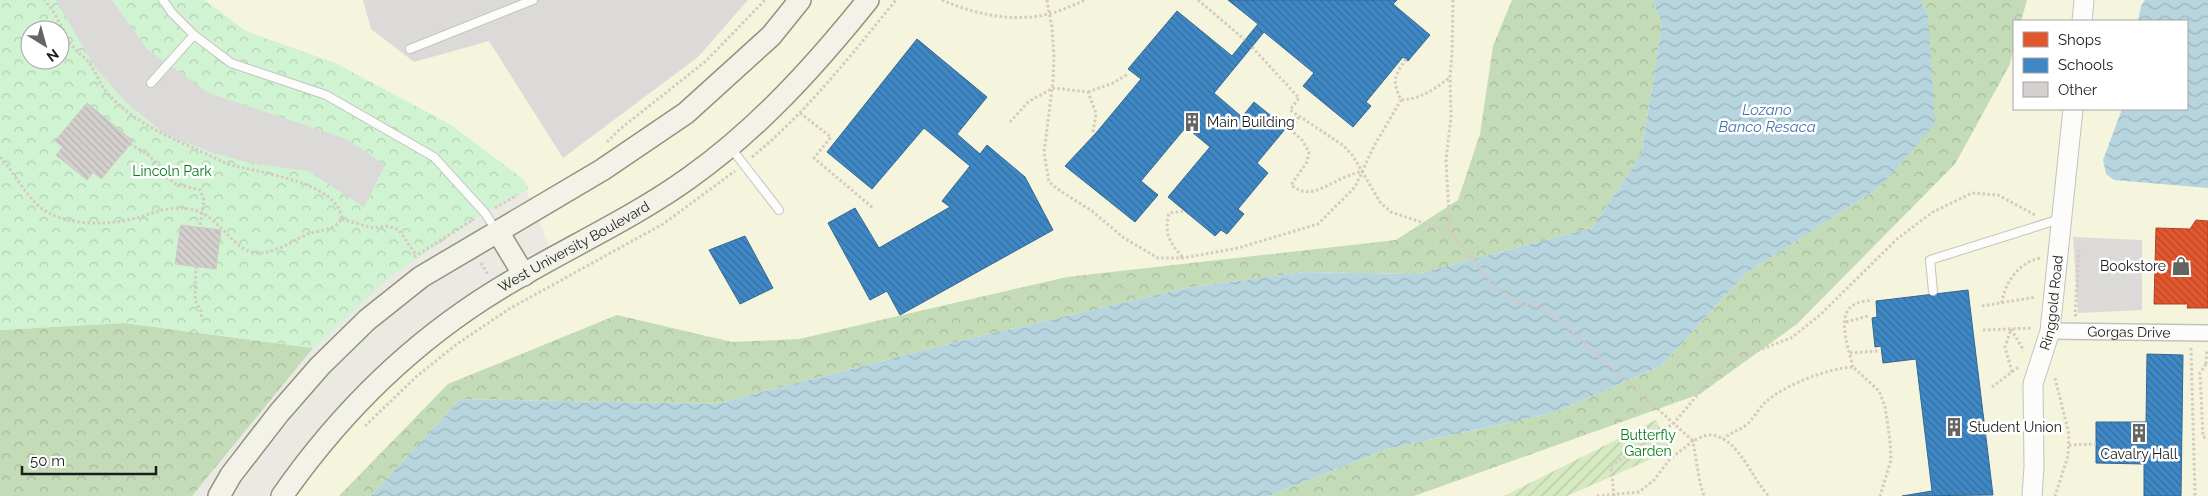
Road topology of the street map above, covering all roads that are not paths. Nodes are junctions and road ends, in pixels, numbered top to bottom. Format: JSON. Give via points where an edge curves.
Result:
{"nodes":[{"id":1,"x":163,"y":0,"type":"edge"},
{"id":2,"x":533,"y":0,"type":"edge"},
{"id":3,"x":800,"y":0,"type":"edge"},
{"id":4,"x":868,"y":0,"type":"edge"},
{"id":5,"x":2084,"y":0,"type":"edge"},
{"id":6,"x":2082,"y":20,"type":"edge"},
{"id":7,"x":194,"y":35,"type":"junction"},
{"id":8,"x":410,"y":48,"type":"dead end"},
{"id":9,"x":152,"y":83,"type":"dead end"},
{"id":10,"x":2073,"y":110,"type":"edge"},
{"id":11,"x":730,"y":146,"type":"junction"},
{"id":12,"x":779,"y":210,"type":"dead end"},
{"id":13,"x":2055,"y":220,"type":"junction"},
{"id":14,"x":498,"y":232,"type":"junction"},
{"id":15,"x":524,"y":275,"type":"junction"},
{"id":16,"x":1933,"y":291,"type":"dead end"},
{"id":17,"x":2044,"y":330,"type":"junction"},
{"id":18,"x":2208,"y":333,"type":"edge"},
{"id":19,"x":219,"y":496,"type":"edge"},
{"id":20,"x":282,"y":496,"type":"edge"},
{"id":21,"x":2032,"y":496,"type":"edge"}],
"edges":[{"from":1,"to":7,"type":"lane"},
{"from":2,"to":8,"type":"lane"},
{"from":3,"to":14,"type":"main road","via":[[771,36],[686,113],[602,170]]},
{"from":4,"to":11,"type":"main road","name":"West University Boulevard","via":[[821,59]]},
{"from":5,"to":6,"type":"street"},
{"from":7,"to":9,"type":"lane"},
{"from":7,"to":14,"type":"lane","via":[[231,63],[326,95],[434,157]]},
{"from":10,"to":13,"type":"street","name":"Ringgold Road"},
{"from":11,"to":12,"type":"lane"},
{"from":11,"to":15,"type":"main road","name":"West University Boulevard","via":[[646,206]]},
{"from":13,"to":16,"type":"lane","via":[[1930,260]]},
{"from":13,"to":17,"type":"street","name":"Ringgold Road"},
{"from":14,"to":15,"type":"main road"},
{"from":14,"to":19,"type":"main road","via":[[421,277],[366,320],[279,413],[231,475]]},
{"from":15,"to":20,"type":"main road","name":"West University Boulevard","via":[[436,330],[382,378],[342,418]]},
{"from":17,"to":18,"type":"street","name":"Gorgas Drive"},
{"from":17,"to":21,"type":"street","name":"Ringgold Road","via":[[2034,384]]}]}
